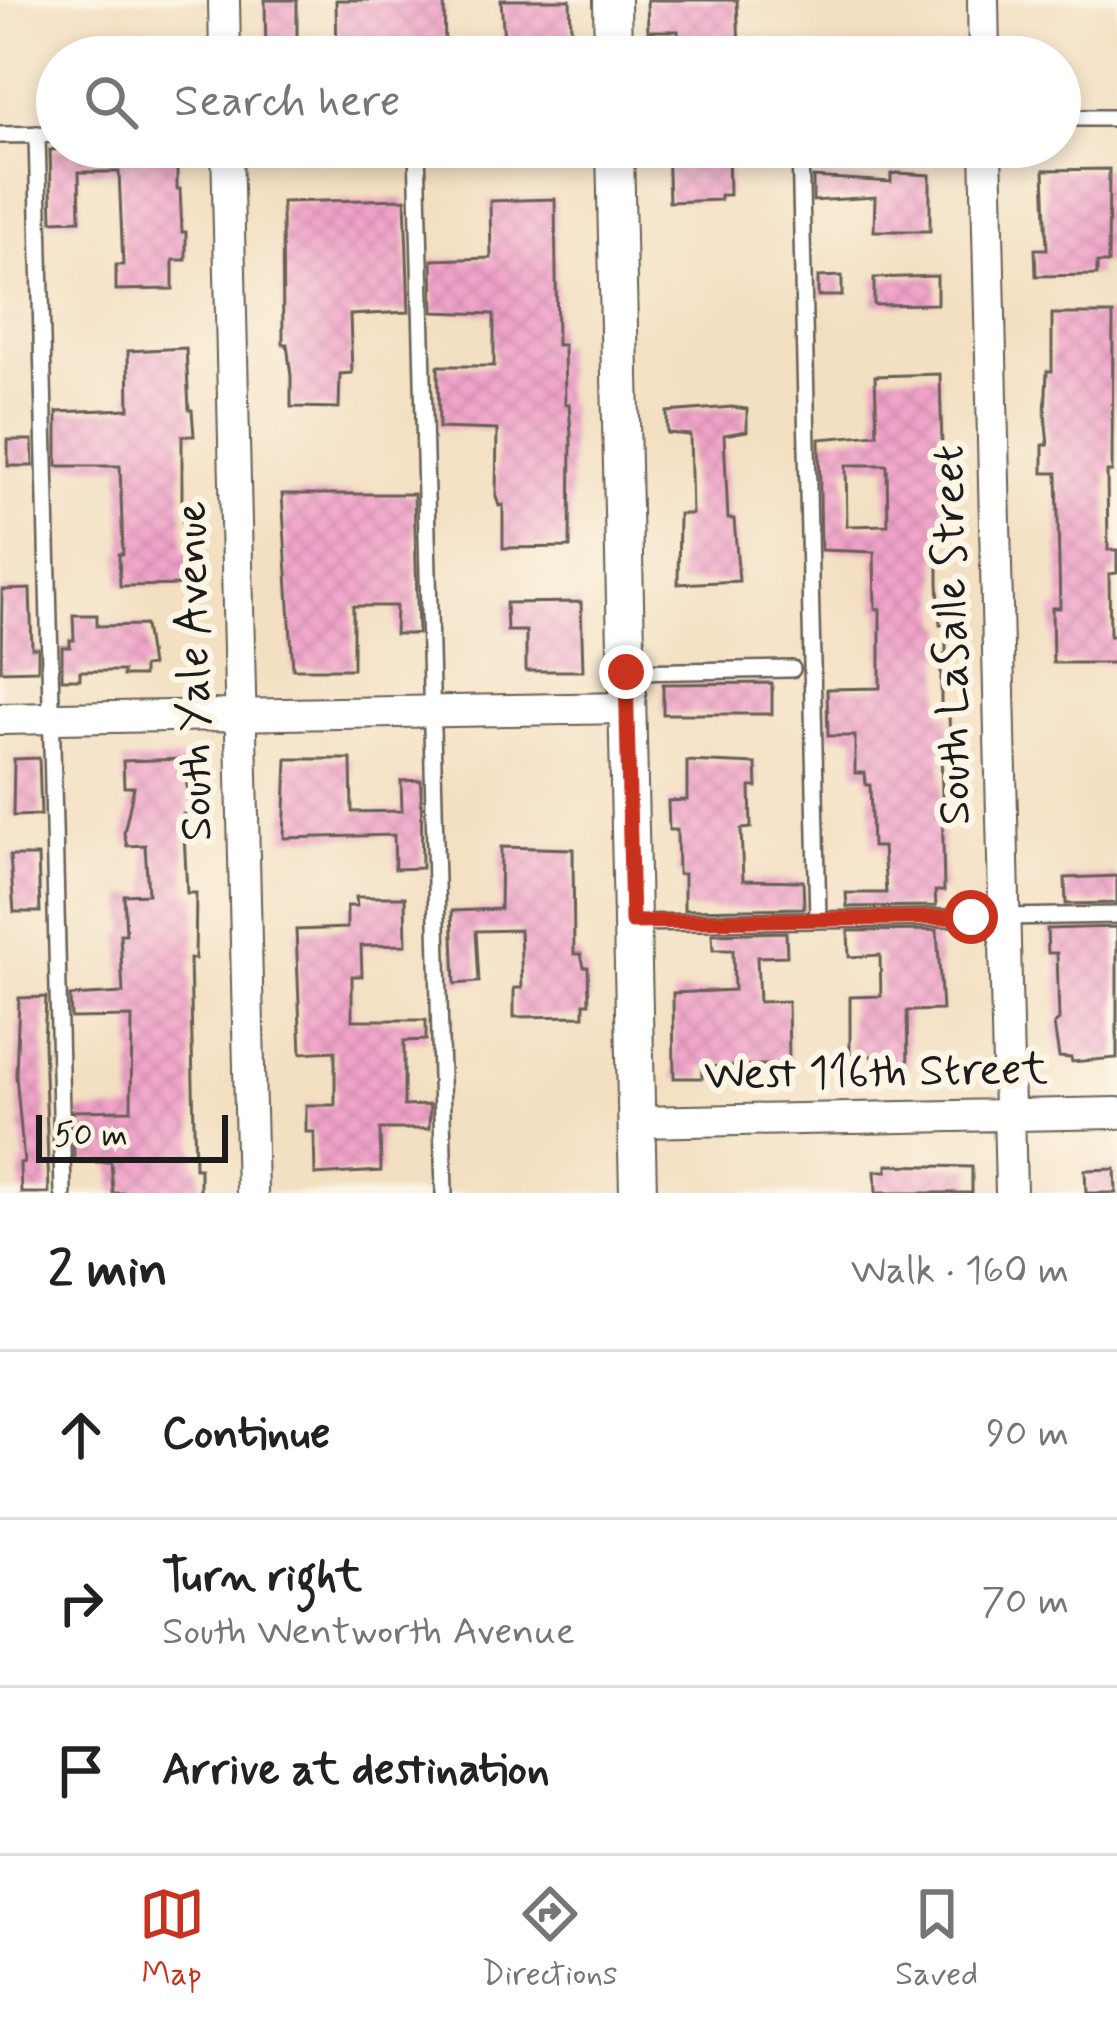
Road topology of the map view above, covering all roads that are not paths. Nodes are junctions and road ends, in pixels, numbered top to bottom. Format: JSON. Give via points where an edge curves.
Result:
{"nodes":[{"id":1,"x":224,"y":0,"type":"edge"},
{"id":2,"x":612,"y":0,"type":"edge"},
{"id":3,"x":983,"y":0,"type":"edge"},
{"id":4,"x":225,"y":36,"type":"edge"},
{"id":5,"x":613,"y":36,"type":"edge"},
{"id":6,"x":984,"y":36,"type":"edge"},
{"id":7,"x":1081,"y":118,"type":"edge"},
{"id":8,"x":1117,"y":118,"type":"edge"},
{"id":9,"x":36,"y":134,"type":"edge"},
{"id":10,"x":0,"y":135,"type":"edge"},
{"id":11,"x":38,"y":168,"type":"edge"},
{"id":12,"x":228,"y":168,"type":"edge"},
{"id":13,"x":418,"y":168,"type":"edge"},
{"id":14,"x":615,"y":168,"type":"edge"},
{"id":15,"x":800,"y":168,"type":"edge"},
{"id":16,"x":987,"y":168,"type":"edge"},
{"id":17,"x":792,"y":669,"type":"dead end"},
{"id":18,"x":627,"y":690,"type":"junction"},
{"id":19,"x":432,"y":711,"type":"junction"},
{"id":20,"x":241,"y":715,"type":"junction"},
{"id":21,"x":51,"y":718,"type":"junction"},
{"id":22,"x":0,"y":719,"type":"edge"},
{"id":23,"x":1117,"y":915,"type":"edge"},
{"id":24,"x":1005,"y":917,"type":"junction"},
{"id":25,"x":818,"y":920,"type":"junction"},
{"id":26,"x":632,"y":922,"type":"junction"},
{"id":27,"x":1117,"y":1113,"type":"edge"},
{"id":28,"x":1010,"y":1115,"type":"junction"},
{"id":29,"x":636,"y":1122,"type":"junction"},
{"id":30,"x":63,"y":1193,"type":"edge"},
{"id":31,"x":252,"y":1193,"type":"edge"},
{"id":32,"x":444,"y":1193,"type":"edge"},
{"id":33,"x":638,"y":1193,"type":"edge"},
{"id":34,"x":1011,"y":1193,"type":"edge"}],
"edges":[{"from":1,"to":4,"type":"street"},
{"from":2,"to":5,"type":"street"},
{"from":3,"to":6,"type":"street"},
{"from":7,"to":8,"type":"lane"},
{"from":9,"to":10,"type":"lane"},
{"from":11,"to":21,"type":"lane"},
{"from":12,"to":20,"type":"street","name":"South Yale Avenue"},
{"from":13,"to":19,"type":"lane"},
{"from":14,"to":18,"type":"street"},
{"from":15,"to":25,"type":"lane"},
{"from":16,"to":24,"type":"street","name":"South LaSalle Street"},
{"from":17,"to":18,"type":"lane"},
{"from":18,"to":19,"type":"street"},
{"from":18,"to":26,"type":"street"},
{"from":19,"to":20,"type":"street"},
{"from":19,"to":32,"type":"lane"},
{"from":20,"to":21,"type":"street"},
{"from":20,"to":31,"type":"street","name":"South Yale Avenue"},
{"from":21,"to":22,"type":"street"},
{"from":21,"to":30,"type":"lane"},
{"from":23,"to":24,"type":"lane"},
{"from":24,"to":25,"type":"lane"},
{"from":24,"to":28,"type":"street","name":"South LaSalle Street"},
{"from":25,"to":26,"type":"lane"},
{"from":26,"to":29,"type":"street"},
{"from":27,"to":28,"type":"street","name":"West 116th Street"},
{"from":28,"to":29,"type":"street","name":"West 116th Street"},
{"from":28,"to":34,"type":"street","name":"South LaSalle Street"},
{"from":29,"to":33,"type":"street"}]}
